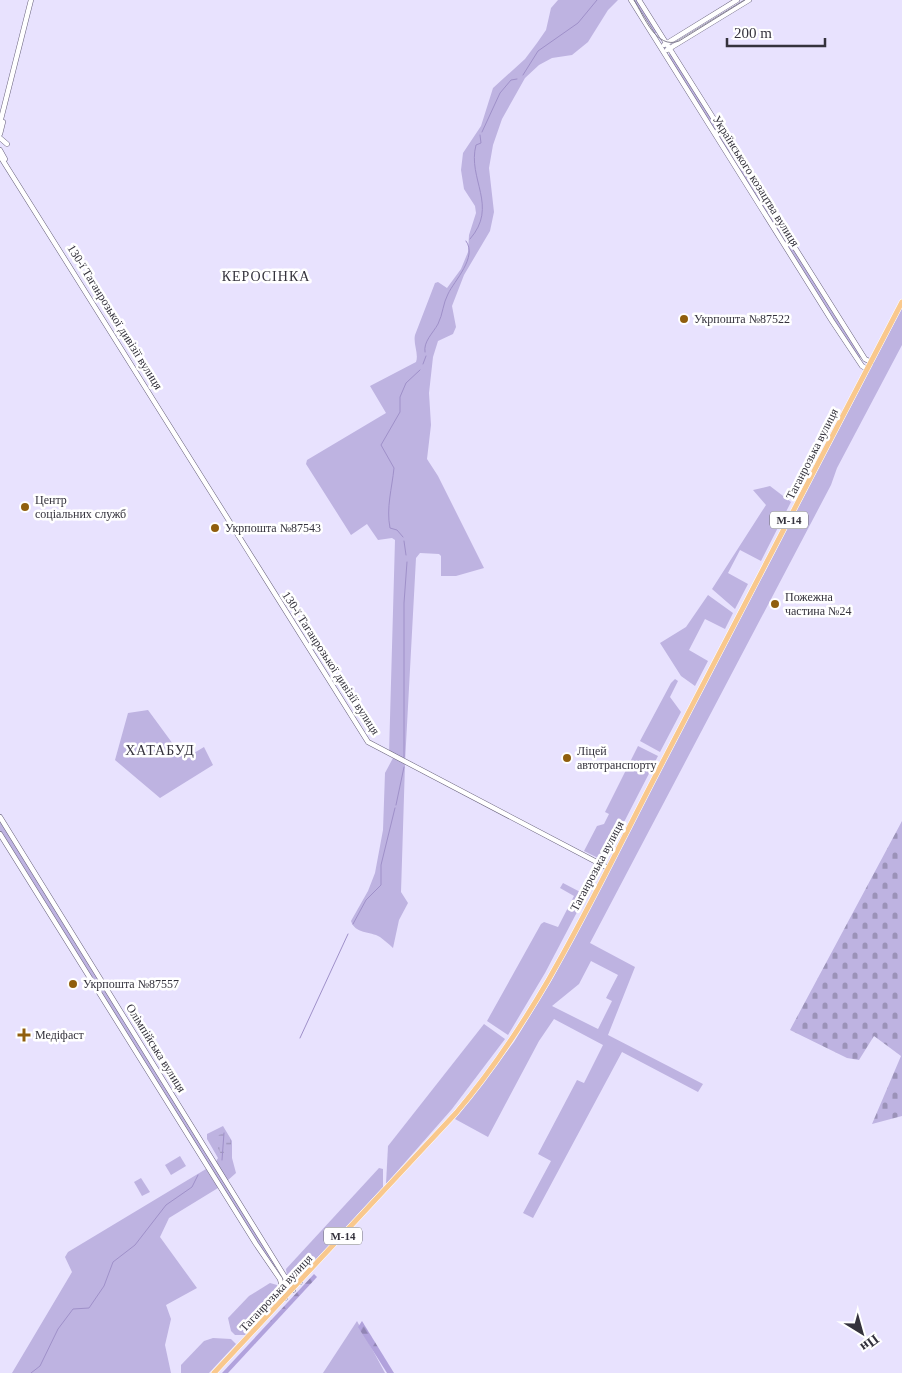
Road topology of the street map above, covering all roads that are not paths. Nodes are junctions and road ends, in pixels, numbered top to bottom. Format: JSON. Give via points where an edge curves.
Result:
{"nodes":[{"id":1,"x":31,"y":0,"type":"edge"},
{"id":2,"x":631,"y":0,"type":"edge"},
{"id":3,"x":639,"y":0,"type":"edge"},
{"id":4,"x":737,"y":0,"type":"edge"},
{"id":5,"x":749,"y":0,"type":"edge"},
{"id":6,"x":706,"y":19,"type":"junction"},
{"id":7,"x":710,"y":24,"type":"junction"},
{"id":8,"x":666,"y":44,"type":"junction"},
{"id":9,"x":670,"y":49,"type":"junction"},
{"id":10,"x":662,"y":50,"type":"junction"},
{"id":11,"x":4,"y":113,"type":"junction"},
{"id":12,"x":0,"y":123,"type":"edge"},
{"id":13,"x":0,"y":134,"type":"edge"},
{"id":14,"x":0,"y":138,"type":"edge"},
{"id":15,"x":7,"y":144,"type":"dead end"},
{"id":16,"x":0,"y":150,"type":"edge"},
{"id":17,"x":0,"y":156,"type":"edge"},
{"id":18,"x":740,"y":161,"type":"junction"},
{"id":19,"x":734,"y":165,"type":"junction"},
{"id":20,"x":51,"y":236,"type":"junction"},
{"id":21,"x":902,"y":302,"type":"edge"},
{"id":22,"x":871,"y":362,"type":"junction"},
{"id":23,"x":867,"y":369,"type":"junction"},
{"id":24,"x":0,"y":817,"type":"edge"},
{"id":25,"x":6,"y":827,"type":"junction"},
{"id":26,"x":0,"y":832,"type":"edge"},
{"id":27,"x":608,"y":868,"type":"junction"},
{"id":28,"x":148,"y":1055,"type":"junction"},
{"id":29,"x":141,"y":1060,"type":"junction"},
{"id":30,"x":245,"y":1212,"type":"junction"},
{"id":31,"x":238,"y":1216,"type":"junction"},
{"id":32,"x":279,"y":1268,"type":"junction"},
{"id":33,"x":274,"y":1272,"type":"junction"},
{"id":34,"x":281,"y":1276,"type":"junction"},
{"id":35,"x":300,"y":1282,"type":"junction"},
{"id":36,"x":292,"y":1291,"type":"junction"},
{"id":37,"x":285,"y":1298,"type":"junction"},
{"id":38,"x":214,"y":1373,"type":"edge"}],
"edges":[{"from":1,"to":11,"type":"street"},
{"from":2,"to":10,"type":"street","name":"Українського козацтва вулиця"},
{"from":3,"to":8,"type":"street","name":"Українського козацтва вулиця"},
{"from":4,"to":6,"type":"street"},
{"from":5,"to":7,"type":"street"},
{"from":6,"to":7,"type":"street"},
{"from":6,"to":8,"type":"street"},
{"from":7,"to":9,"type":"street"},
{"from":8,"to":9,"type":"street","name":"Українського козацтва вулиця"},
{"from":8,"to":10,"type":"street"},
{"from":9,"to":10,"type":"street"},
{"from":9,"to":18,"type":"street","name":"Українського козацтва вулиця"},
{"from":10,"to":19,"type":"street","name":"Українського козацтва вулиця"},
{"from":11,"to":12,"type":"street"},
{"from":11,"to":13,"type":"street"},
{"from":14,"to":15,"type":"street"},
{"from":16,"to":20,"type":"street","name":"130-ї Таганрозької дивізії вулиця"},
{"from":17,"to":20,"type":"street","name":"130-ї Таганрозької дивізії вулиця"},
{"from":18,"to":19,"type":"street"},
{"from":18,"to":22,"type":"street","name":"Українського козацтва вулиця","via":[[865,358]]},
{"from":19,"to":23,"type":"street","name":"Українського козацтва вулиця","via":[[832,321]]},
{"from":20,"to":27,"type":"street","name":"130-ї Таганрозької дивізії вулиця","via":[[368,742]]},
{"from":21,"to":22,"type":"highway","name":"Таганрозька вулиця","number":"М-14"},
{"from":22,"to":23,"type":"highway","name":"Таганрозька вулиця","number":"М-14"},
{"from":23,"to":27,"type":"highway","name":"Таганрозька вулиця","number":"М-14"},
{"from":24,"to":25,"type":"street","name":"Олімпійська вулиця"},
{"from":25,"to":26,"type":"street"},
{"from":25,"to":28,"type":"street","name":"Олімпійська вулиця"},
{"from":26,"to":29,"type":"street","name":"Олімпійська вулиця"},
{"from":27,"to":35,"type":"highway","name":"Таганрозька вулиця","number":"М-14","via":[[539,997],[480,1084]]},
{"from":28,"to":29,"type":"street"},
{"from":28,"to":30,"type":"street","name":"Олімпійська вулиця"},
{"from":29,"to":31,"type":"street","name":"Олімпійська вулиця"},
{"from":30,"to":31,"type":"street"},
{"from":30,"to":32,"type":"street","name":"Олімпійська вулиця"},
{"from":31,"to":33,"type":"street","name":"Олімпійська вулиця"},
{"from":32,"to":33,"type":"street"},
{"from":32,"to":34,"type":"street","name":"Олімпійська вулиця"},
{"from":33,"to":34,"type":"street","name":"Олімпійська вулиця"},
{"from":34,"to":35,"type":"street","name":"Олімпійська вулиця"},
{"from":34,"to":36,"type":"street"},
{"from":34,"to":37,"type":"street","name":"Олімпійська вулиця"},
{"from":35,"to":36,"type":"highway","name":"Таганрозька вулиця","number":"М-14"},
{"from":36,"to":37,"type":"highway","name":"Таганрозька вулиця","number":"М-14"},
{"from":37,"to":38,"type":"highway","name":"Таганрозька вулиця","number":"М-14"}]}
